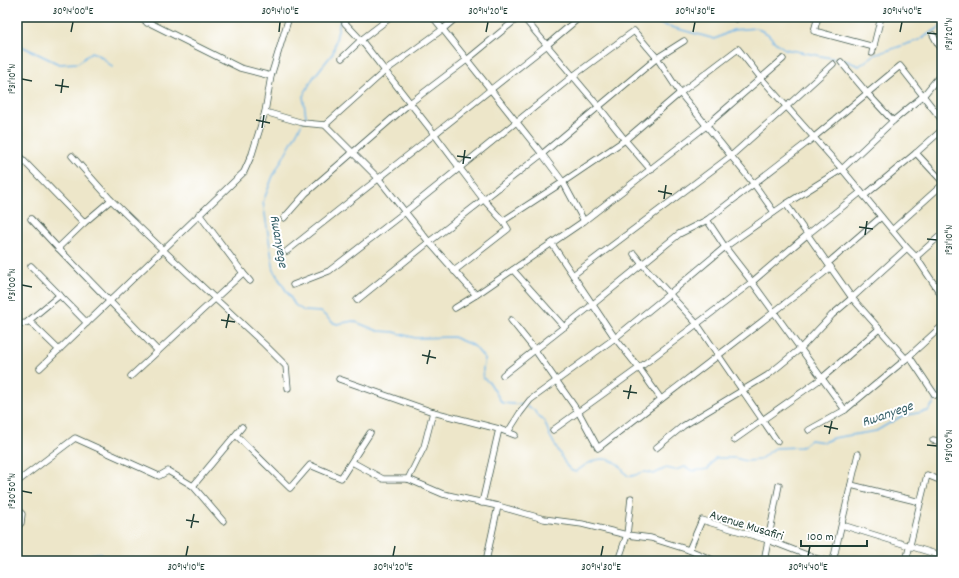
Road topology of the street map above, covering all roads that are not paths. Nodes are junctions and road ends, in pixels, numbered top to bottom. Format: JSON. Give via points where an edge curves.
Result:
{"nodes":[{"id":1,"x":138,"y":17,"type":"edge"},
{"id":2,"x":151,"y":17,"type":"edge"},
{"id":3,"x":289,"y":17,"type":"edge"},
{"id":4,"x":391,"y":17,"type":"edge"},
{"id":5,"x":434,"y":17,"type":"edge"},
{"id":6,"x":457,"y":17,"type":"edge"},
{"id":7,"x":519,"y":17,"type":"edge"},
{"id":8,"x":523,"y":17,"type":"edge"},
{"id":9,"x":580,"y":17,"type":"edge"},
{"id":10,"x":818,"y":17,"type":"edge"},
{"id":11,"x":881,"y":17,"type":"edge"},
{"id":12,"x":914,"y":17,"type":"edge"},
{"id":13,"x":920,"y":17,"type":"edge"},
{"id":14,"x":147,"y":23,"type":"junction"},
{"id":15,"x":345,"y":23,"type":"dead end"},
{"id":16,"x":443,"y":29,"type":"junction"},
{"id":17,"x":933,"y":35,"type":"dead end"},
{"id":18,"x":361,"y":40,"type":"junction"},
{"id":19,"x":684,"y":42,"type":"dead end"},
{"id":20,"x":548,"y":45,"type":"junction"},
{"id":21,"x":942,"y":51,"type":"edge"},
{"id":22,"x":342,"y":58,"type":"dead end"},
{"id":23,"x":657,"y":58,"type":"junction"},
{"id":24,"x":468,"y":59,"type":"junction"},
{"id":25,"x":783,"y":59,"type":"dead end"},
{"id":26,"x":841,"y":62,"type":"dead end"},
{"id":27,"x":832,"y":64,"type":"dead end"},
{"id":28,"x":385,"y":71,"type":"junction"},
{"id":29,"x":942,"y":72,"type":"edge"},
{"id":30,"x":271,"y":76,"type":"junction"},
{"id":31,"x":573,"y":76,"type":"junction"},
{"id":32,"x":761,"y":78,"type":"junction"},
{"id":33,"x":492,"y":89,"type":"junction"},
{"id":34,"x":680,"y":93,"type":"junction"},
{"id":35,"x":867,"y":93,"type":"junction"},
{"id":36,"x":923,"y":96,"type":"junction"},
{"id":37,"x":410,"y":103,"type":"junction"},
{"id":38,"x":599,"y":107,"type":"junction"},
{"id":39,"x":786,"y":107,"type":"junction"},
{"id":40,"x":265,"y":112,"type":"junction"},
{"id":41,"x":942,"y":120,"type":"edge"},
{"id":42,"x":517,"y":121,"type":"junction"},
{"id":43,"x":893,"y":121,"type":"junction"},
{"id":44,"x":325,"y":125,"type":"junction"},
{"id":45,"x":706,"y":126,"type":"junction"},
{"id":46,"x":942,"y":130,"type":"edge"},
{"id":47,"x":435,"y":134,"type":"junction"},
{"id":48,"x":813,"y":138,"type":"junction"},
{"id":49,"x":625,"y":140,"type":"junction"},
{"id":50,"x":352,"y":152,"type":"junction"},
{"id":51,"x":916,"y":153,"type":"junction"},
{"id":52,"x":17,"y":154,"type":"edge"},
{"id":53,"x":542,"y":154,"type":"junction"},
{"id":54,"x":72,"y":156,"type":"dead end"},
{"id":55,"x":730,"y":156,"type":"junction"},
{"id":56,"x":460,"y":167,"type":"junction"},
{"id":57,"x":842,"y":169,"type":"junction"},
{"id":58,"x":651,"y":170,"type":"junction"},
{"id":59,"x":378,"y":178,"type":"junction"},
{"id":60,"x":942,"y":181,"type":"edge"},
{"id":61,"x":563,"y":182,"type":"junction"},
{"id":62,"x":754,"y":184,"type":"junction"},
{"id":63,"x":942,"y":185,"type":"edge"},
{"id":64,"x":862,"y":194,"type":"junction"},
{"id":65,"x":483,"y":199,"type":"junction"},
{"id":66,"x":111,"y":200,"type":"junction"},
{"id":67,"x":786,"y":204,"type":"junction"},
{"id":68,"x":405,"y":212,"type":"junction"},
{"id":69,"x":774,"y":212,"type":"junction"},
{"id":70,"x":199,"y":214,"type":"junction"},
{"id":71,"x":881,"y":217,"type":"junction"},
{"id":72,"x":284,"y":218,"type":"dead end"},
{"id":73,"x":31,"y":219,"type":"dead end"},
{"id":74,"x":707,"y":220,"type":"junction"},
{"id":75,"x":503,"y":221,"type":"junction"},
{"id":76,"x":584,"y":221,"type":"junction"},
{"id":77,"x":84,"y":223,"type":"junction"},
{"id":78,"x":892,"y":230,"type":"junction"},
{"id":79,"x":808,"y":234,"type":"junction"},
{"id":80,"x":942,"y":234,"type":"edge"},
{"id":81,"x":429,"y":242,"type":"junction"},
{"id":82,"x":552,"y":244,"type":"junction"},
{"id":83,"x":725,"y":247,"type":"junction"},
{"id":84,"x":58,"y":248,"type":"junction"},
{"id":85,"x":907,"y":248,"type":"junction"},
{"id":86,"x":163,"y":250,"type":"junction"},
{"id":87,"x":287,"y":251,"type":"dead end"},
{"id":88,"x":634,"y":254,"type":"dead end"},
{"id":89,"x":916,"y":257,"type":"junction"},
{"id":90,"x":642,"y":264,"type":"junction"},
{"id":91,"x":829,"y":265,"type":"junction"},
{"id":92,"x":31,"y":266,"type":"dead end"},
{"id":93,"x":513,"y":270,"type":"junction"},
{"id":94,"x":454,"y":271,"type":"junction"},
{"id":95,"x":243,"y":273,"type":"junction"},
{"id":96,"x":573,"y":275,"type":"junction"},
{"id":97,"x":250,"y":281,"type":"dead end"},
{"id":98,"x":942,"y":281,"type":"edge"},
{"id":99,"x":752,"y":282,"type":"junction"},
{"id":100,"x":293,"y":285,"type":"dead end"},
{"id":101,"x":936,"y":286,"type":"junction"},
{"id":102,"x":669,"y":294,"type":"junction"},
{"id":103,"x":60,"y":295,"type":"junction"},
{"id":104,"x":476,"y":296,"type":"junction"},
{"id":105,"x":942,"y":296,"type":"edge"},
{"id":106,"x":215,"y":298,"type":"junction"},
{"id":107,"x":852,"y":298,"type":"junction"},
{"id":108,"x":357,"y":300,"type":"dead end"},
{"id":109,"x":110,"y":301,"type":"junction"},
{"id":110,"x":592,"y":305,"type":"junction"},
{"id":111,"x":455,"y":308,"type":"dead end"},
{"id":112,"x":775,"y":312,"type":"junction"},
{"id":113,"x":29,"y":320,"type":"junction"},
{"id":114,"x":511,"y":320,"type":"dead end"},
{"id":115,"x":87,"y":323,"type":"junction"},
{"id":116,"x":17,"y":324,"type":"edge"},
{"id":117,"x":697,"y":324,"type":"junction"},
{"id":118,"x":942,"y":326,"type":"edge"},
{"id":119,"x":564,"y":327,"type":"junction"},
{"id":120,"x":879,"y":329,"type":"junction"},
{"id":121,"x":615,"y":338,"type":"junction"},
{"id":122,"x":801,"y":348,"type":"junction"},
{"id":123,"x":60,"y":350,"type":"junction"},
{"id":124,"x":535,"y":350,"type":"junction"},
{"id":125,"x":158,"y":351,"type":"junction"},
{"id":126,"x":718,"y":355,"type":"junction"},
{"id":127,"x":907,"y":358,"type":"junction"},
{"id":128,"x":40,"y":368,"type":"dead end"},
{"id":129,"x":640,"y":368,"type":"junction"},
{"id":130,"x":503,"y":375,"type":"dead end"},
{"id":131,"x":132,"y":376,"type":"dead end"},
{"id":132,"x":822,"y":378,"type":"junction"},
{"id":133,"x":339,"y":379,"type":"dead end"},
{"id":134,"x":557,"y":380,"type":"junction"},
{"id":135,"x":288,"y":388,"type":"dead end"},
{"id":136,"x":742,"y":391,"type":"junction"},
{"id":137,"x":935,"y":395,"type":"dead end"},
{"id":138,"x":661,"y":399,"type":"junction"},
{"id":139,"x":845,"y":410,"type":"junction"},
{"id":140,"x":433,"y":412,"type":"junction"},
{"id":141,"x":579,"y":413,"type":"junction"},
{"id":142,"x":763,"y":420,"type":"junction"},
{"id":143,"x":242,"y":427,"type":"dead end"},
{"id":144,"x":498,"y":429,"type":"junction"},
{"id":145,"x":553,"y":430,"type":"dead end"},
{"id":146,"x":809,"y":430,"type":"dead end"},
{"id":147,"x":508,"y":432,"type":"junction"},
{"id":148,"x":370,"y":433,"type":"dead end"},
{"id":149,"x":236,"y":435,"type":"junction"},
{"id":150,"x":515,"y":435,"type":"dead end"},
{"id":151,"x":734,"y":440,"type":"dead end"},
{"id":152,"x":933,"y":440,"type":"dead end"},
{"id":153,"x":777,"y":441,"type":"dead end"},
{"id":154,"x":942,"y":442,"type":"edge"},
{"id":155,"x":656,"y":448,"type":"dead end"},
{"id":156,"x":858,"y":454,"type":"dead end"},
{"id":157,"x":352,"y":462,"type":"junction"},
{"id":158,"x":408,"y":479,"type":"junction"},
{"id":159,"x":942,"y":481,"type":"edge"},
{"id":160,"x":17,"y":482,"type":"edge"},
{"id":161,"x":779,"y":485,"type":"dead end"},
{"id":162,"x":851,"y":485,"type":"junction"},
{"id":163,"x":193,"y":486,"type":"junction"},
{"id":164,"x":632,"y":498,"type":"dead end"},
{"id":165,"x":920,"y":502,"type":"junction"},
{"id":166,"x":482,"y":503,"type":"junction"},
{"id":167,"x":498,"y":506,"type":"junction"},
{"id":168,"x":17,"y":510,"type":"edge"},
{"id":169,"x":223,"y":521,"type":"dead end"},
{"id":170,"x":842,"y":525,"type":"junction"},
{"id":171,"x":17,"y":526,"type":"edge"},
{"id":172,"x":627,"y":535,"type":"junction"},
{"id":173,"x":768,"y":540,"type":"junction"},
{"id":174,"x":909,"y":546,"type":"junction"},
{"id":175,"x":689,"y":550,"type":"junction"},
{"id":176,"x":942,"y":556,"type":"edge"},
{"id":177,"x":817,"y":560,"type":"edge"},
{"id":178,"x":486,"y":561,"type":"edge"},
{"id":179,"x":618,"y":561,"type":"edge"},
{"id":180,"x":715,"y":561,"type":"edge"},
{"id":181,"x":764,"y":561,"type":"edge"},
{"id":182,"x":828,"y":561,"type":"edge"},
{"id":183,"x":833,"y":561,"type":"edge"},
{"id":184,"x":906,"y":561,"type":"edge"}],
"edges":[{"from":1,"to":14,"type":"street"},
{"from":2,"to":14,"type":"street"},
{"from":3,"to":30,"type":"street"},
{"from":4,"to":18,"type":"street"},
{"from":5,"to":16,"type":"street"},
{"from":6,"to":16,"type":"street"},
{"from":7,"to":24,"type":"street"},
{"from":8,"to":20,"type":"street"},
{"from":9,"to":20,"type":"street"},
{"from":10,"to":11,"type":"street","via":[[814,31],[873,50]]},
{"from":12,"to":13,"type":"street"},
{"from":14,"to":30,"type":"street","via":[[240,68]]},
{"from":15,"to":18,"type":"street"},
{"from":16,"to":24,"type":"street"},
{"from":16,"to":28,"type":"street"},
{"from":17,"to":21,"type":"street"},
{"from":18,"to":22,"type":"street"},
{"from":18,"to":28,"type":"street"},
{"from":19,"to":23,"type":"street"},
{"from":20,"to":31,"type":"street"},
{"from":20,"to":33,"type":"street"},
{"from":23,"to":31,"type":"street","via":[[634,31]]},
{"from":23,"to":34,"type":"street"},
{"from":23,"to":38,"type":"street"},
{"from":24,"to":33,"type":"street"},
{"from":24,"to":37,"type":"street"},
{"from":25,"to":32,"type":"street"},
{"from":26,"to":35,"type":"street"},
{"from":27,"to":39,"type":"street"},
{"from":28,"to":37,"type":"street"},
{"from":28,"to":44,"type":"street"},
{"from":29,"to":36,"type":"street"},
{"from":30,"to":40,"type":"street"},
{"from":31,"to":38,"type":"street"},
{"from":31,"to":42,"type":"street"},
{"from":32,"to":34,"type":"street","via":[[738,49]]},
{"from":32,"to":39,"type":"street"},
{"from":32,"to":45,"type":"street"},
{"from":33,"to":42,"type":"street"},
{"from":33,"to":47,"type":"street"},
{"from":34,"to":45,"type":"street"},
{"from":34,"to":49,"type":"street"},
{"from":35,"to":36,"type":"street","via":[[900,66]]},
{"from":35,"to":43,"type":"street"},
{"from":35,"to":48,"type":"street"},
{"from":36,"to":41,"type":"street"},
{"from":36,"to":43,"type":"street"},
{"from":37,"to":47,"type":"street"},
{"from":37,"to":50,"type":"street"},
{"from":38,"to":49,"type":"street"},
{"from":38,"to":53,"type":"street"},
{"from":39,"to":48,"type":"street"},
{"from":39,"to":55,"type":"street"},
{"from":40,"to":44,"type":"street","via":[[302,123]]},
{"from":40,"to":70,"type":"street","via":[[244,172]]},
{"from":42,"to":53,"type":"street"},
{"from":42,"to":56,"type":"street"},
{"from":43,"to":57,"type":"street"},
{"from":44,"to":50,"type":"street"},
{"from":45,"to":55,"type":"street"},
{"from":45,"to":58,"type":"street"},
{"from":46,"to":51,"type":"street"},
{"from":47,"to":56,"type":"street"},
{"from":47,"to":59,"type":"street"},
{"from":48,"to":57,"type":"street"},
{"from":48,"to":62,"type":"street"},
{"from":49,"to":58,"type":"street"},
{"from":49,"to":61,"type":"street"},
{"from":50,"to":59,"type":"street"},
{"from":50,"to":72,"type":"street","via":[[306,193]]},
{"from":51,"to":60,"type":"street"},
{"from":51,"to":64,"type":"street"},
{"from":52,"to":77,"type":"street"},
{"from":53,"to":61,"type":"street"},
{"from":53,"to":65,"type":"street"},
{"from":54,"to":66,"type":"street"},
{"from":55,"to":62,"type":"street"},
{"from":55,"to":96,"type":"street"},
{"from":56,"to":65,"type":"street"},
{"from":56,"to":68,"type":"street"},
{"from":57,"to":64,"type":"street"},
{"from":57,"to":67,"type":"street"},
{"from":58,"to":76,"type":"street"},
{"from":59,"to":68,"type":"street"},
{"from":59,"to":87,"type":"street"},
{"from":61,"to":75,"type":"street"},
{"from":61,"to":76,"type":"street"},
{"from":62,"to":69,"type":"street"},
{"from":62,"to":74,"type":"street"},
{"from":63,"to":78,"type":"street"},
{"from":64,"to":71,"type":"street"},
{"from":64,"to":79,"type":"street"},
{"from":65,"to":75,"type":"street"},
{"from":65,"to":81,"type":"street"},
{"from":66,"to":77,"type":"street"},
{"from":66,"to":86,"type":"street"},
{"from":67,"to":69,"type":"street"},
{"from":67,"to":79,"type":"street"},
{"from":68,"to":81,"type":"street"},
{"from":68,"to":100,"type":"street","via":[[329,271]]},
{"from":69,"to":83,"type":"street"},
{"from":70,"to":86,"type":"street"},
{"from":70,"to":95,"type":"street"},
{"from":71,"to":78,"type":"street"},
{"from":71,"to":91,"type":"street"},
{"from":73,"to":84,"type":"street"},
{"from":74,"to":83,"type":"street"},
{"from":74,"to":90,"type":"street","via":[[679,234]]},
{"from":75,"to":94,"type":"street","via":[[508,229]]},
{"from":76,"to":82,"type":"street"},
{"from":77,"to":84,"type":"street"},
{"from":78,"to":85,"type":"street"},
{"from":79,"to":91,"type":"street"},
{"from":79,"to":99,"type":"street"},
{"from":80,"to":89,"type":"street"},
{"from":81,"to":94,"type":"street"},
{"from":81,"to":108,"type":"street"},
{"from":82,"to":93,"type":"street"},
{"from":82,"to":96,"type":"street"},
{"from":83,"to":99,"type":"street"},
{"from":83,"to":102,"type":"street"},
{"from":84,"to":109,"type":"street"},
{"from":85,"to":89,"type":"street"},
{"from":85,"to":107,"type":"street"},
{"from":86,"to":106,"type":"street"},
{"from":86,"to":109,"type":"street"},
{"from":88,"to":90,"type":"street"},
{"from":89,"to":101,"type":"street"},
{"from":90,"to":102,"type":"street"},
{"from":90,"to":110,"type":"street"},
{"from":91,"to":107,"type":"street"},
{"from":91,"to":112,"type":"street"},
{"from":92,"to":103,"type":"street"},
{"from":93,"to":104,"type":"street"},
{"from":93,"to":119,"type":"street"},
{"from":94,"to":104,"type":"street"},
{"from":95,"to":97,"type":"street"},
{"from":95,"to":106,"type":"street"},
{"from":96,"to":110,"type":"street"},
{"from":98,"to":101,"type":"street"},
{"from":99,"to":112,"type":"street"},
{"from":99,"to":117,"type":"street"},
{"from":101,"to":105,"type":"street"},
{"from":102,"to":117,"type":"street"},
{"from":102,"to":121,"type":"street"},
{"from":103,"to":113,"type":"street"},
{"from":103,"to":115,"type":"street"},
{"from":104,"to":111,"type":"street"},
{"from":106,"to":125,"type":"street"},
{"from":106,"to":135,"type":"street","via":[[286,366]]},
{"from":107,"to":120,"type":"street"},
{"from":107,"to":122,"type":"street"},
{"from":109,"to":115,"type":"street"},
{"from":109,"to":125,"type":"street"},
{"from":110,"to":119,"type":"street"},
{"from":110,"to":121,"type":"street"},
{"from":112,"to":122,"type":"street"},
{"from":112,"to":126,"type":"street"},
{"from":113,"to":116,"type":"street"},
{"from":113,"to":123,"type":"street"},
{"from":114,"to":124,"type":"street"},
{"from":115,"to":123,"type":"street"},
{"from":117,"to":126,"type":"street"},
{"from":117,"to":129,"type":"street"},
{"from":118,"to":127,"type":"street"},
{"from":119,"to":124,"type":"street"},
{"from":120,"to":127,"type":"street"},
{"from":120,"to":132,"type":"street"},
{"from":121,"to":129,"type":"street"},
{"from":121,"to":134,"type":"street"},
{"from":122,"to":132,"type":"street"},
{"from":122,"to":136,"type":"street","via":[[768,375]]},
{"from":123,"to":128,"type":"street"},
{"from":124,"to":130,"type":"street"},
{"from":124,"to":134,"type":"street"},
{"from":125,"to":131,"type":"street"},
{"from":126,"to":136,"type":"street"},
{"from":126,"to":138,"type":"street"},
{"from":127,"to":137,"type":"street"},
{"from":127,"to":139,"type":"street"},
{"from":129,"to":138,"type":"street"},
{"from":129,"to":141,"type":"street"},
{"from":132,"to":139,"type":"street"},
{"from":132,"to":142,"type":"street"},
{"from":133,"to":140,"type":"street"},
{"from":134,"to":141,"type":"street"},
{"from":134,"to":147,"type":"street","via":[[530,400]]},
{"from":136,"to":142,"type":"street"},
{"from":136,"to":155,"type":"street","via":[[682,426]]},
{"from":138,"to":141,"type":"street","via":[[598,448]]},
{"from":139,"to":146,"type":"street"},
{"from":140,"to":144,"type":"street"},
{"from":140,"to":158,"type":"street","via":[[424,447]]},
{"from":141,"to":145,"type":"street"},
{"from":142,"to":151,"type":"street"},
{"from":142,"to":153,"type":"street"},
{"from":143,"to":149,"type":"street"},
{"from":144,"to":147,"type":"street"},
{"from":144,"to":166,"type":"street"},
{"from":147,"to":150,"type":"street"},
{"from":148,"to":157,"type":"street"},
{"from":149,"to":157,"type":"street","via":[[290,488],[310,465],[341,478]]},
{"from":149,"to":163,"type":"street"},
{"from":152,"to":154,"type":"street"},
{"from":156,"to":162,"type":"street"},
{"from":157,"to":158,"type":"street","via":[[383,479]]},
{"from":158,"to":166,"type":"street","via":[[443,494]]},
{"from":159,"to":165,"type":"street","via":[[927,475]]},
{"from":160,"to":163,"type":"street","via":[[75,438],[159,476],[168,471]]},
{"from":161,"to":173,"type":"street"},
{"from":162,"to":165,"type":"street"},
{"from":162,"to":170,"type":"street"},
{"from":163,"to":169,"type":"street"},
{"from":164,"to":172,"type":"street"},
{"from":165,"to":174,"type":"street"},
{"from":166,"to":167,"type":"street"},
{"from":167,"to":172,"type":"street","via":[[544,519],[582,524]]},
{"from":167,"to":178,"type":"street"},
{"from":168,"to":171,"type":"street","via":[[22,514],[21,523]]},
{"from":170,"to":174,"type":"street"},
{"from":170,"to":183,"type":"street"},
{"from":172,"to":175,"type":"street","via":[[651,538]]},
{"from":172,"to":179,"type":"street"},
{"from":173,"to":175,"type":"street","name":"Avenue Musafiri","via":[[702,520]]},
{"from":173,"to":177,"type":"street","name":"Avenue Musafiri"},
{"from":173,"to":181,"type":"street"},
{"from":174,"to":176,"type":"street"},
{"from":174,"to":184,"type":"street"},
{"from":175,"to":180,"type":"street"},
{"from":177,"to":182,"type":"street","name":"Avenue Musafiri"}]}
